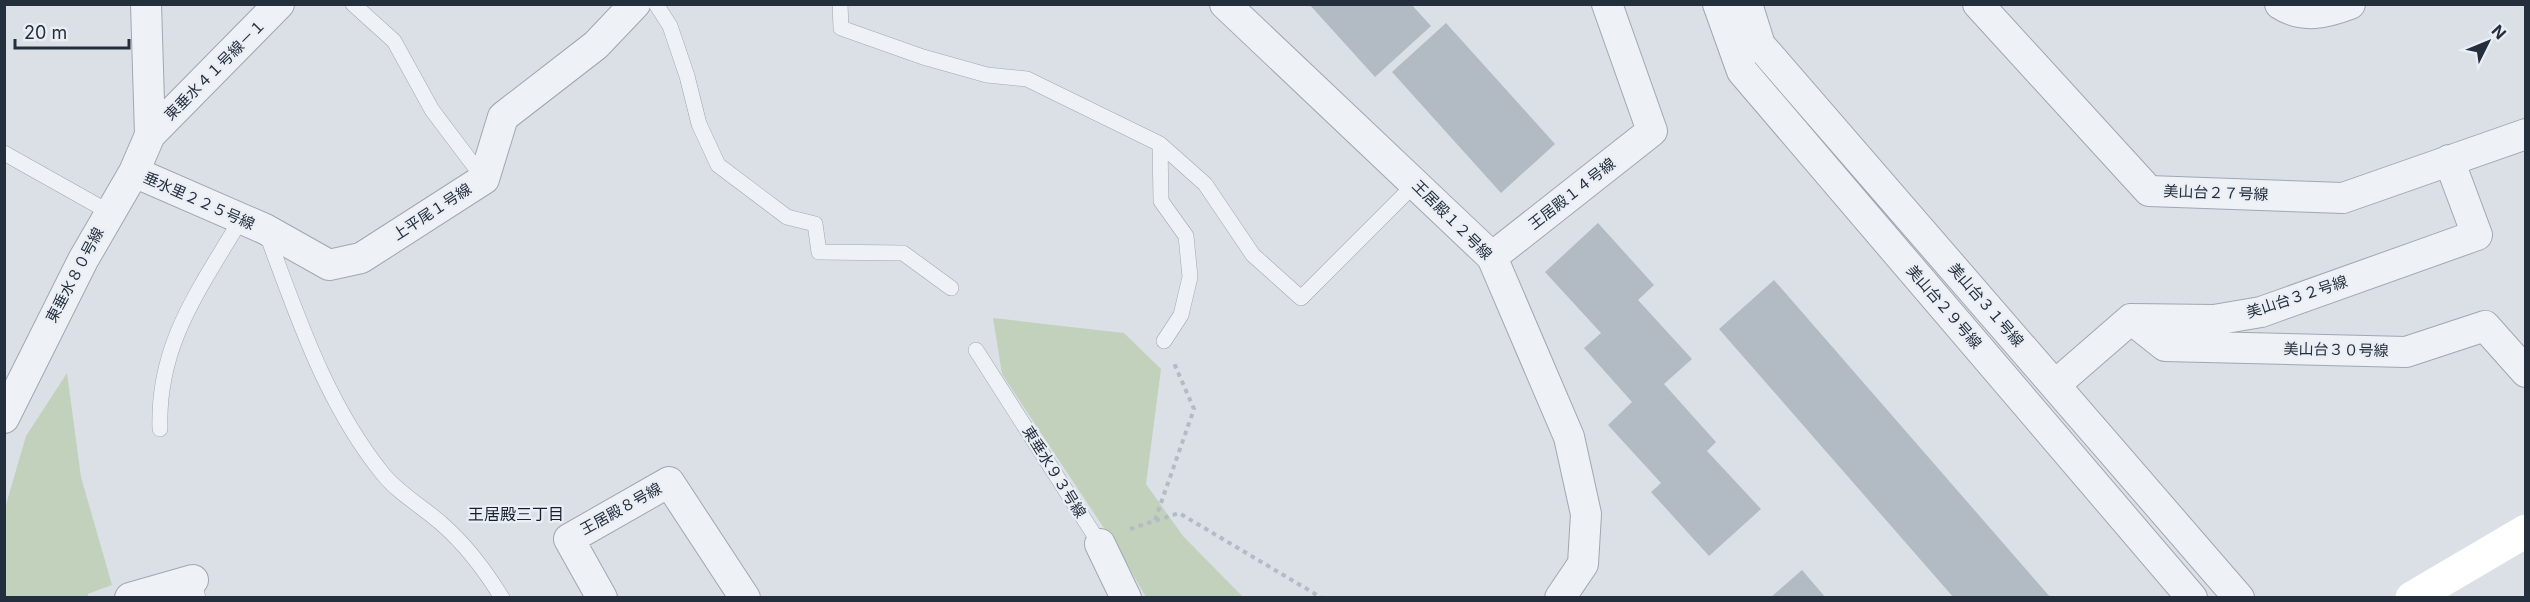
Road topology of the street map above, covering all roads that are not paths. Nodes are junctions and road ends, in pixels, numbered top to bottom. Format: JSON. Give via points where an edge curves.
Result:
{"nodes":[{"id":1,"x":146,"y":4,"type":"edge"},
{"id":2,"x":279,"y":4,"type":"edge"},
{"id":3,"x":354,"y":4,"type":"edge"},
{"id":4,"x":635,"y":4,"type":"edge"},
{"id":5,"x":656,"y":4,"type":"edge"},
{"id":6,"x":840,"y":4,"type":"edge"},
{"id":7,"x":1225,"y":4,"type":"edge"},
{"id":8,"x":1607,"y":4,"type":"edge"},
{"id":9,"x":1718,"y":4,"type":"edge"},
{"id":10,"x":1747,"y":4,"type":"edge"},
{"id":11,"x":1978,"y":4,"type":"edge"},
{"id":12,"x":2280,"y":4,"type":"edge"},
{"id":13,"x":2350,"y":4,"type":"edge"},
{"id":14,"x":2526,"y":134,"type":"edge"},
{"id":15,"x":150,"y":135,"type":"junction"},
{"id":16,"x":1160,"y":144,"type":"junction"},
{"id":17,"x":4,"y":153,"type":"edge"},
{"id":18,"x":2449,"y":160,"type":"junction"},
{"id":19,"x":134,"y":172,"type":"junction"},
{"id":20,"x":483,"y":179,"type":"junction"},
{"id":21,"x":1415,"y":184,"type":"junction"},
{"id":22,"x":109,"y":212,"type":"junction"},
{"id":23,"x":253,"y":224,"type":"junction"},
{"id":24,"x":1492,"y":257,"type":"junction"},
{"id":25,"x":951,"y":288,"type":"dead end"},
{"id":26,"x":2131,"y":319,"type":"junction"},
{"id":27,"x":1164,"y":341,"type":"road end"},
{"id":28,"x":976,"y":350,"type":"dead end"},
{"id":29,"x":2526,"y":372,"type":"edge"},
{"id":30,"x":2055,"y":385,"type":"junction"},
{"id":31,"x":6,"y":412,"type":"edge"},
{"id":32,"x":160,"y":429,"type":"dead end"},
{"id":33,"x":2526,"y":531,"type":"edge"},
{"id":34,"x":1100,"y":544,"type":"joint"},
{"id":35,"x":196,"y":589,"type":"edge"},
{"id":36,"x":130,"y":597,"type":"edge"},
{"id":37,"x":502,"y":597,"type":"edge"},
{"id":38,"x":602,"y":597,"type":"edge"},
{"id":39,"x":745,"y":597,"type":"edge"},
{"id":40,"x":1126,"y":597,"type":"edge"},
{"id":41,"x":1560,"y":597,"type":"edge"},
{"id":42,"x":2192,"y":597,"type":"edge"},
{"id":43,"x":2239,"y":597,"type":"edge"},
{"id":44,"x":2412,"y":597,"type":"edge"}],
"edges":[{"from":1,"to":15,"type":"street"},
{"from":2,"to":15,"type":"street","name":"東垂水４１号線－１"},
{"from":3,"to":20,"type":"lane","via":[[394,41],[432,110]]},
{"from":4,"to":20,"type":"street","name":"上平尾１号線","via":[[596,45],[503,117]]},
{"from":5,"to":25,"type":"lane","via":[[670,26],[699,124],[718,165],[787,217],[815,224],[819,252],[903,253]]},
{"from":6,"to":16,"type":"lane","via":[[841,27],[922,57],[987,75],[1027,79]]},
{"from":7,"to":21,"type":"street","name":"王居殿１２号線"},
{"from":8,"to":24,"type":"street","name":"王居殿１４号線","via":[[1652,130]]},
{"from":9,"to":42,"type":"street","name":"美山台２９号線","via":[[1742,71]]},
{"from":10,"to":30,"type":"street","name":"美山台３１号線","via":[[1760,45]]},
{"from":11,"to":18,"type":"street","name":"美山台２７号線","via":[[2149,191],[2343,198]]},
{"from":12,"to":13,"type":"street","via":[[2290,11],[2320,15]]},
{"from":14,"to":18,"type":"street","name":"美山台２７号線"},
{"from":15,"to":19,"type":"street","name":"東垂水８０号線"},
{"from":16,"to":21,"type":"lane","via":[[1205,184],[1253,255],[1301,298]]},
{"from":16,"to":27,"type":"lane","via":[[1161,201],[1186,236],[1190,277],[1181,315]]},
{"from":17,"to":22,"type":"lane"},
{"from":18,"to":26,"type":"street","name":"美山台３２号線","via":[[2477,235],[2261,312],[2214,320]]},
{"from":19,"to":22,"type":"street","name":"東垂水８０号線"},
{"from":19,"to":23,"type":"street","name":"垂水里２２５号線"},
{"from":20,"to":23,"type":"street","name":"上平尾１号線","via":[[361,258],[329,266]]},
{"from":21,"to":24,"type":"street","name":"王居殿１２号線"},
{"from":22,"to":31,"type":"street","name":"東垂水８０号線"},
{"from":23,"to":32,"type":"lane","via":[[180,322],[163,372]]},
{"from":23,"to":37,"type":"lane","via":[[345,420],[384,475],[479,560]]},
{"from":24,"to":41,"type":"street","name":"王居殿１２号線","via":[[1569,437],[1586,514],[1583,564]]},
{"from":26,"to":29,"type":"street","name":"美山台３０号線","via":[[2165,346],[2406,352],[2486,326]]},
{"from":26,"to":30,"type":"street"},
{"from":28,"to":34,"type":"lane","name":"東垂水９３号線"},
{"from":30,"to":43,"type":"street","name":"美山台３１号線"},
{"from":33,"to":44,"type":"street"},
{"from":34,"to":40,"type":"street","name":"東垂水９３号線"},
{"from":35,"to":36,"type":"street"},
{"from":38,"to":39,"type":"street","name":"王居殿８号線","via":[[569,538],[669,482]]}]}
